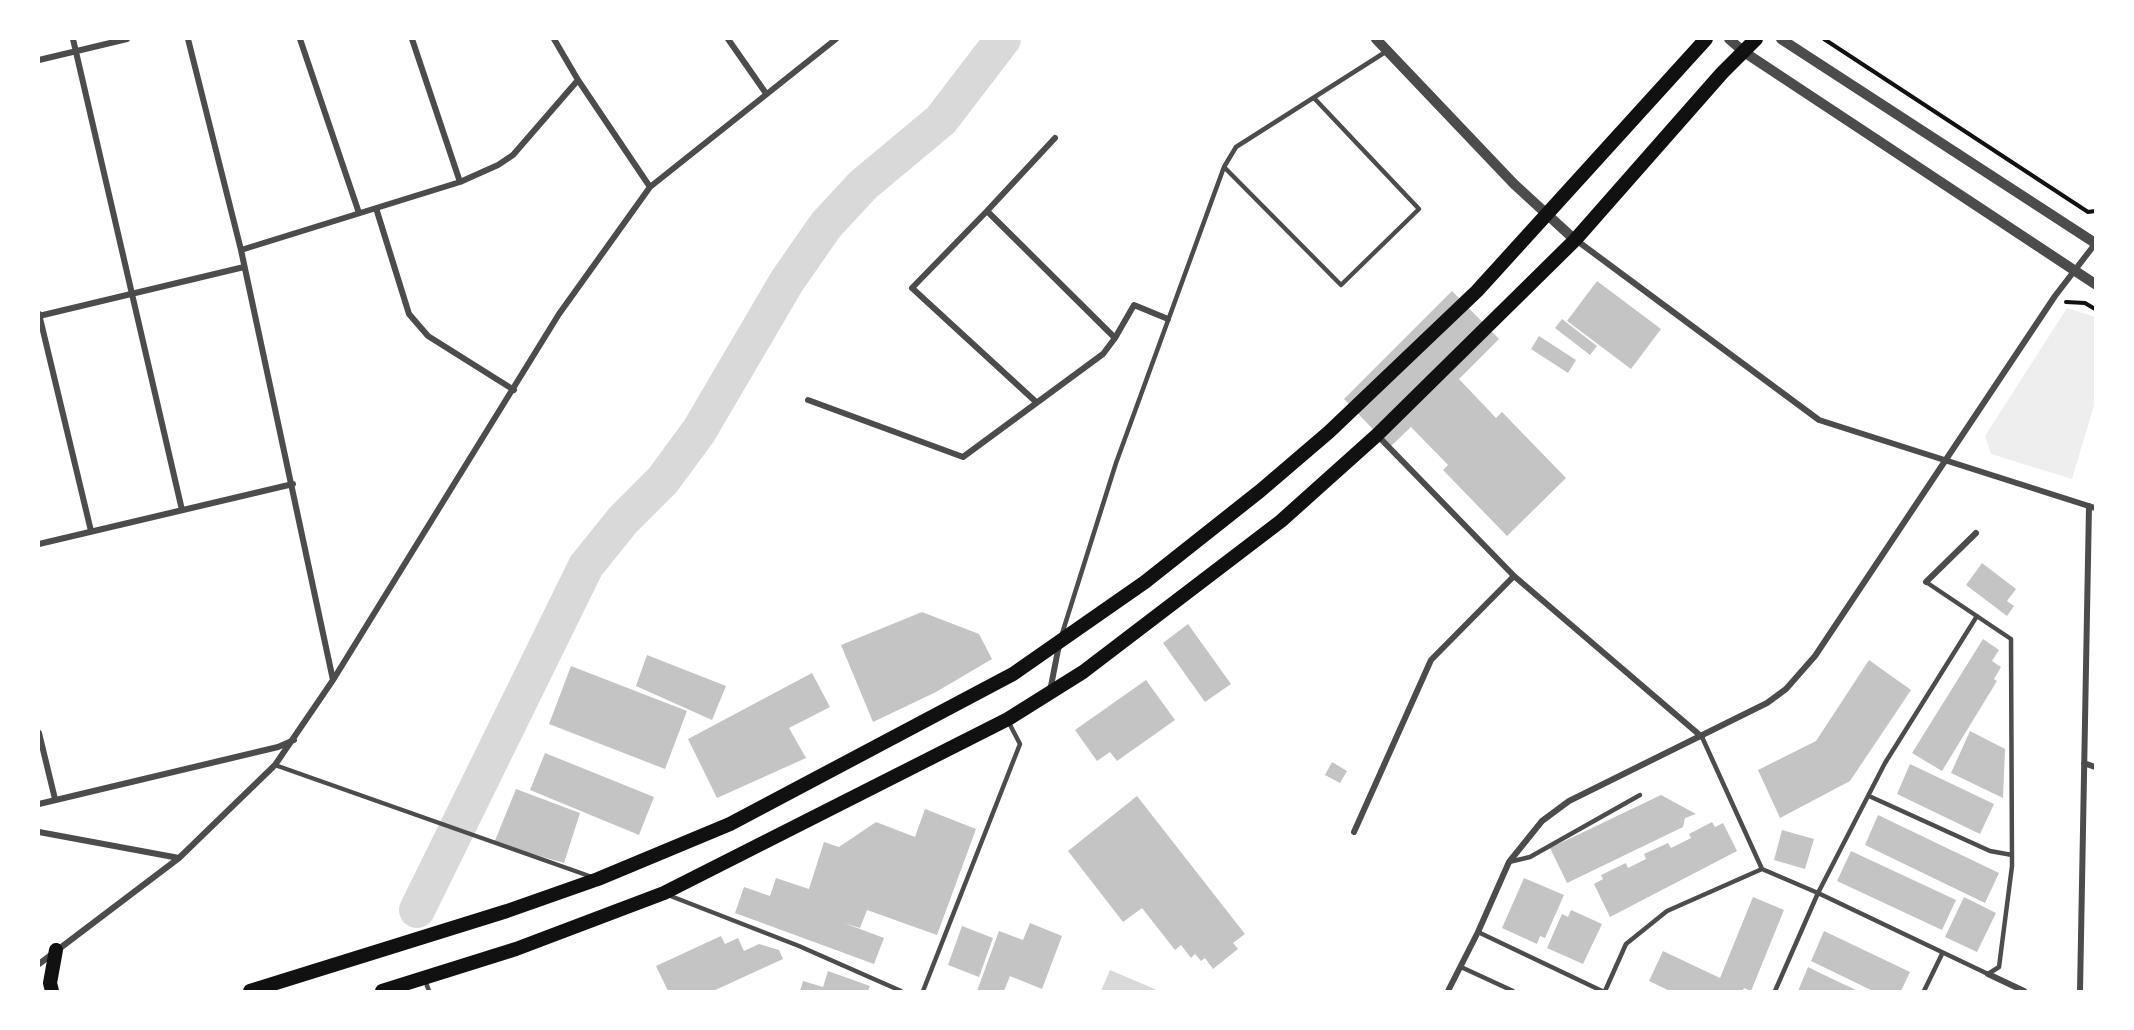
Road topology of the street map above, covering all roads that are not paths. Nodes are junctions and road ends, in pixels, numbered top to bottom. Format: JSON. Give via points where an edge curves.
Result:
{"nodes":[{"id":1,"x":73,"y":39,"type":"edge"},
{"id":2,"x":127,"y":39,"type":"edge"},
{"id":3,"x":188,"y":39,"type":"edge"},
{"id":4,"x":300,"y":39,"type":"edge"},
{"id":5,"x":412,"y":39,"type":"edge"},
{"id":6,"x":554,"y":39,"type":"edge"},
{"id":7,"x":728,"y":39,"type":"edge"},
{"id":8,"x":836,"y":39,"type":"edge"},
{"id":9,"x":1376,"y":39,"type":"edge"},
{"id":10,"x":1706,"y":39,"type":"edge"},
{"id":11,"x":1729,"y":39,"type":"edge"},
{"id":12,"x":1756,"y":39,"type":"edge"},
{"id":13,"x":1781,"y":39,"type":"edge"},
{"id":14,"x":76,"y":51,"type":"junction"},
{"id":15,"x":1387,"y":51,"type":"junction"},
{"id":16,"x":1744,"y":52,"type":"junction"},
{"id":17,"x":39,"y":60,"type":"edge"},
{"id":18,"x":578,"y":80,"type":"junction"},
{"id":19,"x":765,"y":92,"type":"junction"},
{"id":20,"x":1314,"y":98,"type":"junction"},
{"id":21,"x":1055,"y":138,"type":"dead end"},
{"id":22,"x":1224,"y":167,"type":"junction"},
{"id":23,"x":460,"y":182,"type":"junction"},
{"id":24,"x":650,"y":187,"type":"junction"},
{"id":25,"x":376,"y":208,"type":"junction"},
{"id":26,"x":987,"y":211,"type":"junction"},
{"id":27,"x":359,"y":213,"type":"junction"},
{"id":28,"x":1547,"y":216,"type":"junction"},
{"id":29,"x":1575,"y":240,"type":"junction"},
{"id":30,"x":2095,"y":244,"type":"edge"},
{"id":31,"x":241,"y":250,"type":"junction"},
{"id":32,"x":244,"y":267,"type":"junction"},
{"id":33,"x":2076,"y":271,"type":"junction"},
{"id":34,"x":2095,"y":284,"type":"edge"},
{"id":35,"x":130,"y":294,"type":"junction"},
{"id":36,"x":39,"y":315,"type":"edge"},
{"id":37,"x":1168,"y":319,"type":"junction"},
{"id":38,"x":1115,"y":338,"type":"junction"},
{"id":39,"x":514,"y":390,"type":"junction"},
{"id":40,"x":808,"y":400,"type":"dead end"},
{"id":41,"x":1035,"y":401,"type":"junction"},
{"id":42,"x":1377,"y":435,"type":"junction"},
{"id":43,"x":1945,"y":460,"type":"junction"},
{"id":44,"x":293,"y":483,"type":"junction"},
{"id":45,"x":2092,"y":507,"type":"edge"},
{"id":46,"x":182,"y":510,"type":"junction"},
{"id":47,"x":91,"y":531,"type":"junction"},
{"id":48,"x":1976,"y":533,"type":"dead end"},
{"id":49,"x":39,"y":544,"type":"edge"},
{"id":50,"x":1514,"y":576,"type":"junction"},
{"id":51,"x":1926,"y":582,"type":"joint"},
{"id":52,"x":1977,"y":616,"type":"junction"},
{"id":53,"x":1060,"y":641,"type":"junction"},
{"id":54,"x":333,"y":680,"type":"junction"},
{"id":55,"x":1050,"y":693,"type":"junction"},
{"id":56,"x":1008,"y":719,"type":"junction"},
{"id":57,"x":39,"y":733,"type":"edge"},
{"id":58,"x":1702,"y":737,"type":"junction"},
{"id":59,"x":295,"y":740,"type":"junction"},
{"id":60,"x":2084,"y":763,"type":"junction"},
{"id":61,"x":275,"y":765,"type":"junction"},
{"id":62,"x":2095,"y":766,"type":"edge"},
{"id":63,"x":1640,"y":795,"type":"dead end"},
{"id":64,"x":1869,"y":796,"type":"junction"},
{"id":65,"x":55,"y":799,"type":"junction"},
{"id":66,"x":39,"y":804,"type":"edge"},
{"id":67,"x":39,"y":832,"type":"edge"},
{"id":68,"x":1354,"y":832,"type":"dead end"},
{"id":69,"x":2012,"y":855,"type":"junction"},
{"id":70,"x":178,"y":858,"type":"junction"},
{"id":71,"x":1509,"y":862,"type":"junction"},
{"id":72,"x":1762,"y":869,"type":"junction"},
{"id":73,"x":598,"y":879,"type":"junction"},
{"id":74,"x":664,"y":893,"type":"junction"},
{"id":75,"x":1818,"y":893,"type":"junction"},
{"id":76,"x":1478,"y":932,"type":"junction"},
{"id":77,"x":56,"y":951,"type":"junction"},
{"id":78,"x":1942,"y":954,"type":"junction"},
{"id":79,"x":39,"y":964,"type":"edge"},
{"id":80,"x":1461,"y":967,"type":"junction"},
{"id":81,"x":1988,"y":974,"type":"junction"},
{"id":82,"x":426,"y":984,"type":"edge"},
{"id":83,"x":52,"y":991,"type":"edge"},
{"id":84,"x":250,"y":991,"type":"edge"},
{"id":85,"x":382,"y":991,"type":"edge"},
{"id":86,"x":901,"y":991,"type":"edge"},
{"id":87,"x":922,"y":991,"type":"edge"},
{"id":88,"x":1448,"y":991,"type":"edge"},
{"id":89,"x":1513,"y":991,"type":"edge"},
{"id":90,"x":1603,"y":991,"type":"edge"},
{"id":91,"x":1775,"y":991,"type":"edge"},
{"id":92,"x":1924,"y":991,"type":"edge"},
{"id":93,"x":2024,"y":991,"type":"edge"},
{"id":94,"x":2080,"y":991,"type":"edge"}],
"edges":[{"from":1,"to":14,"type":"street"},
{"from":2,"to":14,"type":"street"},
{"from":3,"to":31,"type":"street"},
{"from":4,"to":27,"type":"street"},
{"from":5,"to":23,"type":"street"},
{"from":6,"to":18,"type":"street"},
{"from":7,"to":19,"type":"street"},
{"from":8,"to":19,"type":"street"},
{"from":9,"to":15,"type":"street"},
{"from":10,"to":28,"type":"main road"},
{"from":11,"to":16,"type":"street"},
{"from":12,"to":16,"type":"main road"},
{"from":13,"to":30,"type":"street"},
{"from":14,"to":17,"type":"street"},
{"from":14,"to":35,"type":"street"},
{"from":15,"to":20,"type":"lane"},
{"from":15,"to":28,"type":"street"},
{"from":16,"to":29,"type":"main road"},
{"from":16,"to":33,"type":"street"},
{"from":18,"to":23,"type":"street","via":[[513,155]]},
{"from":18,"to":24,"type":"street"},
{"from":19,"to":24,"type":"street"},
{"from":20,"to":22,"type":"lane","via":[[1236,147]]},
{"from":20,"to":22,"type":"lane","via":[[1419,209],[1341,285]]},
{"from":21,"to":26,"type":"street"},
{"from":22,"to":37,"type":"lane"},
{"from":23,"to":25,"type":"street"},
{"from":24,"to":39,"type":"street","via":[[559,314]]},
{"from":25,"to":27,"type":"street"},
{"from":25,"to":39,"type":"street","via":[[409,314],[428,336]]},
{"from":26,"to":38,"type":"street"},
{"from":26,"to":41,"type":"street","via":[[912,288]]},
{"from":27,"to":31,"type":"street"},
{"from":28,"to":29,"type":"street"},
{"from":28,"to":53,"type":"main road","via":[[1477,291],[1329,432],[1145,582]]},
{"from":29,"to":42,"type":"main road"},
{"from":29,"to":43,"type":"street","via":[[1819,420]]},
{"from":30,"to":33,"type":"street"},
{"from":31,"to":32,"type":"street"},
{"from":32,"to":35,"type":"street"},
{"from":32,"to":44,"type":"street"},
{"from":33,"to":34,"type":"street"},
{"from":33,"to":43,"type":"street","via":[[2055,296]]},
{"from":35,"to":36,"type":"street"},
{"from":35,"to":46,"type":"street"},
{"from":36,"to":47,"type":"street"},
{"from":37,"to":38,"type":"street","via":[[1134,304]]},
{"from":37,"to":53,"type":"lane","via":[[1116,463]]},
{"from":38,"to":41,"type":"street","via":[[1103,354]]},
{"from":39,"to":54,"type":"street"},
{"from":40,"to":41,"type":"street","via":[[963,458]]},
{"from":42,"to":50,"type":"street"},
{"from":42,"to":55,"type":"main road","via":[[1281,521]]},
{"from":43,"to":45,"type":"street"},
{"from":43,"to":58,"type":"street","via":[[1815,656],[1786,689],[1767,703]]},
{"from":44,"to":46,"type":"street"},
{"from":44,"to":54,"type":"street"},
{"from":45,"to":60,"type":"street"},
{"from":46,"to":47,"type":"street"},
{"from":47,"to":49,"type":"street"},
{"from":48,"to":51,"type":"street"},
{"from":50,"to":58,"type":"street"},
{"from":50,"to":68,"type":"street","via":[[1431,660]]},
{"from":51,"to":52,"type":"lane"},
{"from":52,"to":64,"type":"lane","via":[[1885,763]]},
{"from":52,"to":69,"type":"lane","via":[[2011,639]]},
{"from":53,"to":55,"type":"street"},
{"from":53,"to":73,"type":"main road","via":[[1012,674],[730,824]]},
{"from":54,"to":59,"type":"street"},
{"from":55,"to":56,"type":"main road"},
{"from":56,"to":74,"type":"main road"},
{"from":56,"to":87,"type":"lane","via":[[1020,744]]},
{"from":57,"to":65,"type":"street"},
{"from":58,"to":71,"type":"street","via":[[1569,801],[1542,821]]},
{"from":58,"to":72,"type":"lane"},
{"from":59,"to":61,"type":"street"},
{"from":59,"to":65,"type":"street"},
{"from":60,"to":62,"type":"street"},
{"from":60,"to":94,"type":"street"},
{"from":61,"to":70,"type":"street"},
{"from":61,"to":73,"type":"lane"},
{"from":63,"to":71,"type":"lane","via":[[1530,857]]},
{"from":64,"to":69,"type":"lane","via":[[1990,851]]},
{"from":64,"to":75,"type":"lane"},
{"from":65,"to":66,"type":"street"},
{"from":67,"to":70,"type":"street"},
{"from":69,"to":81,"type":"lane","via":[[1999,967]]},
{"from":70,"to":77,"type":"street"},
{"from":71,"to":76,"type":"street"},
{"from":72,"to":75,"type":"lane"},
{"from":72,"to":90,"type":"lane","via":[[1667,911],[1626,944]]},
{"from":73,"to":84,"type":"main road"},
{"from":74,"to":82,"type":"main road"},
{"from":74,"to":86,"type":"lane"},
{"from":75,"to":78,"type":"lane"},
{"from":75,"to":91,"type":"lane"},
{"from":76,"to":80,"type":"street"},
{"from":76,"to":90,"type":"lane"},
{"from":77,"to":79,"type":"street"},
{"from":77,"to":83,"type":"main road"},
{"from":78,"to":81,"type":"lane"},
{"from":78,"to":92,"type":"lane"},
{"from":80,"to":88,"type":"street"},
{"from":80,"to":89,"type":"lane"},
{"from":81,"to":93,"type":"street"},
{"from":82,"to":85,"type":"main road"}]}
